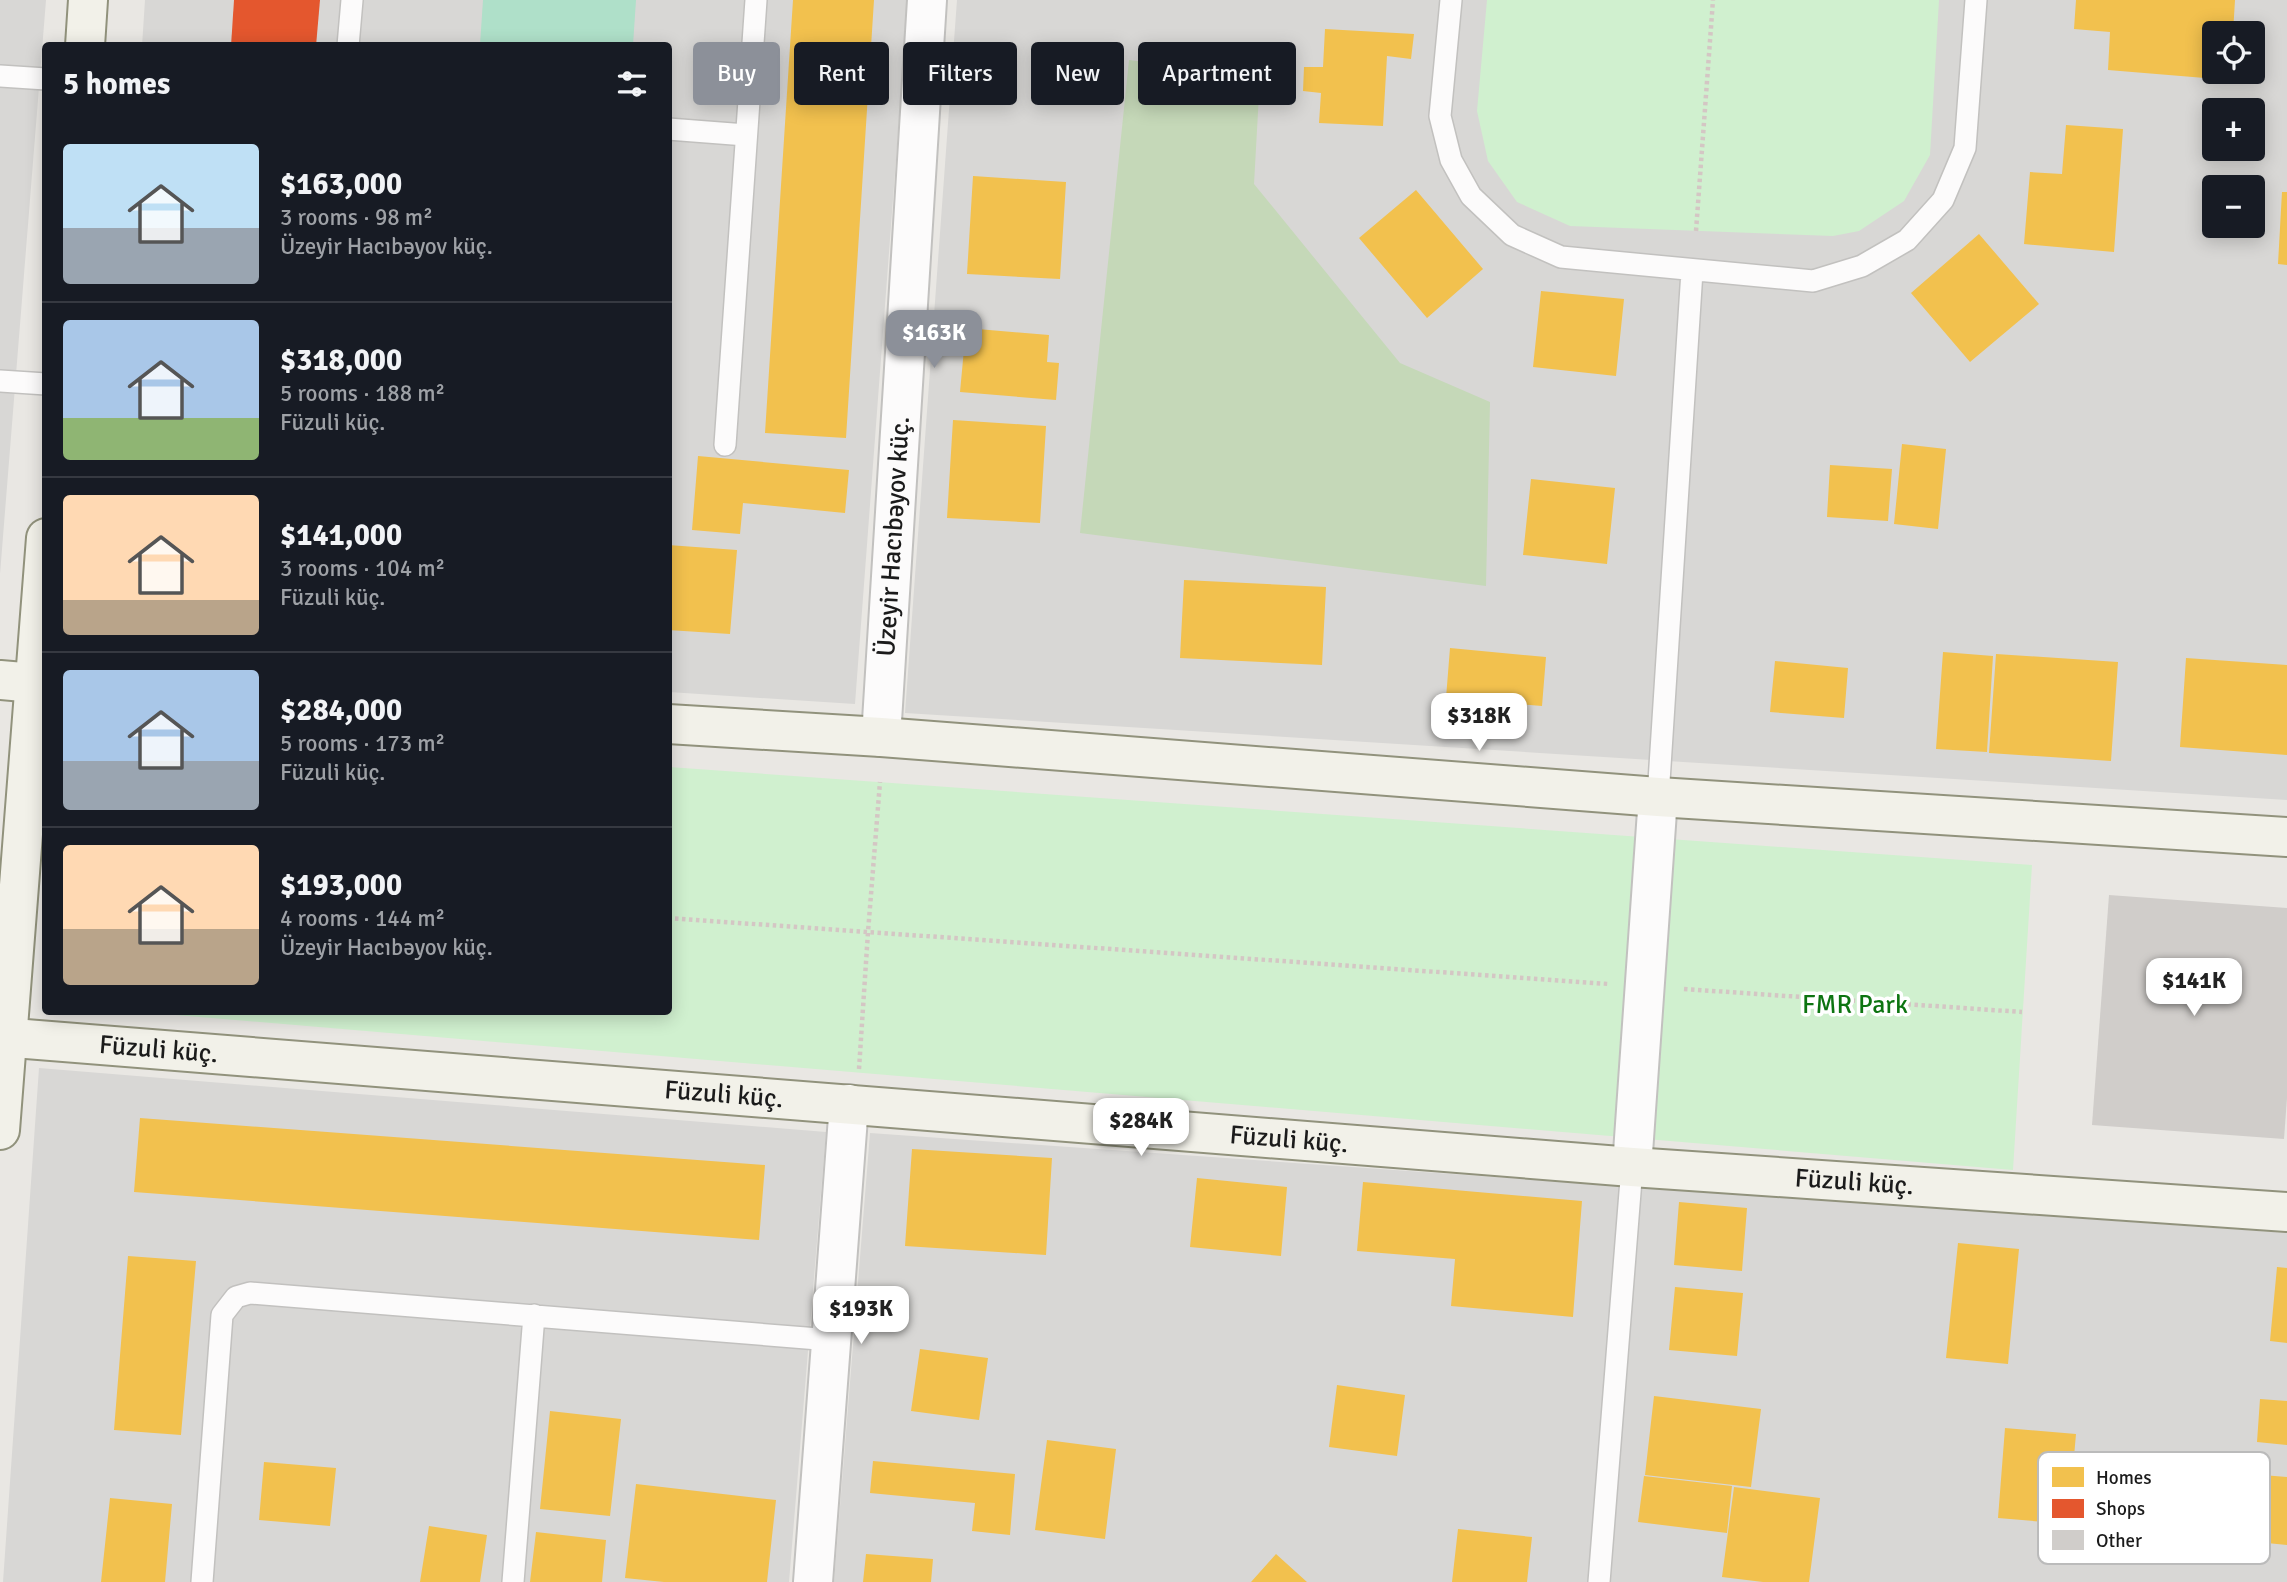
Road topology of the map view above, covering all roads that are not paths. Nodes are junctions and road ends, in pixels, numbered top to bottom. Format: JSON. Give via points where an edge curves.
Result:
{"nodes":[{"id":1,"x":88,"y":0,"type":"edge"},
{"id":2,"x":352,"y":0,"type":"edge"},
{"id":3,"x":756,"y":0,"type":"edge"},
{"id":4,"x":927,"y":0,"type":"edge"},
{"id":5,"x":1451,"y":0,"type":"edge"},
{"id":6,"x":1976,"y":0,"type":"edge"},
{"id":7,"x":85,"y":42,"type":"edge"},
{"id":8,"x":348,"y":42,"type":"edge"},
{"id":9,"x":0,"y":76,"type":"edge"},
{"id":10,"x":42,"y":79,"type":"edge"},
{"id":11,"x":672,"y":129,"type":"edge"},
{"id":12,"x":746,"y":135,"type":"junction"},
{"id":13,"x":1692,"y":271,"type":"junction"},
{"id":14,"x":0,"y":381,"type":"edge"},
{"id":15,"x":42,"y":384,"type":"edge"},
{"id":16,"x":725,"y":445,"type":"dead end"},
{"id":17,"x":42,"y":567,"type":"edge"},
{"id":18,"x":26,"y":682,"type":"edge"},
{"id":19,"x":672,"y":723,"type":"edge"},
{"id":20,"x":881,"y":737,"type":"junction"},
{"id":21,"x":1658,"y":797,"type":"junction"},
{"id":22,"x":2287,"y":837,"type":"edge"},
{"id":23,"x":3,"y":1037,"type":"edge"},
{"id":24,"x":854,"y":1089,"type":"junction"},
{"id":25,"x":0,"y":1130,"type":"edge"},
{"id":26,"x":1632,"y":1167,"type":"junction"},
{"id":27,"x":2287,"y":1212,"type":"edge"},
{"id":28,"x":534,"y":1315,"type":"junction"},
{"id":29,"x":831,"y":1339,"type":"junction"},
{"id":30,"x":202,"y":1582,"type":"edge"},
{"id":31,"x":513,"y":1582,"type":"edge"},
{"id":32,"x":813,"y":1582,"type":"edge"},
{"id":33,"x":1598,"y":1582,"type":"edge"}],
"edges":[{"from":1,"to":7,"type":"street"},
{"from":2,"to":8,"type":"lane"},
{"from":3,"to":12,"type":"lane"},
{"from":4,"to":20,"type":"street","name":"Üzeyir Hacıbəyov küç."},
{"from":5,"to":13,"type":"lane","via":[[1440,116],[1451,160],[1471,196],[1512,235],[1561,257]]},
{"from":6,"to":13,"type":"lane","via":[[1965,148],[1943,200],[1907,240],[1862,266],[1813,281]]},
{"from":9,"to":10,"type":"lane"},
{"from":11,"to":12,"type":"lane"},
{"from":12,"to":16,"type":"lane"},
{"from":13,"to":21,"type":"lane"},
{"from":14,"to":15,"type":"lane"},
{"from":17,"to":18,"type":"street"},
{"from":18,"to":23,"type":"street"},
{"from":19,"to":20,"type":"street"},
{"from":20,"to":21,"type":"street"},
{"from":21,"to":22,"type":"street"},
{"from":21,"to":26,"type":"street"},
{"from":23,"to":24,"type":"street","name":"Füzuli küç."},
{"from":23,"to":25,"type":"street"},
{"from":24,"to":26,"type":"street","name":"Füzuli küç."},
{"from":24,"to":29,"type":"street"},
{"from":26,"to":27,"type":"street","name":"Füzuli küç."},
{"from":26,"to":33,"type":"lane"},
{"from":28,"to":29,"type":"lane"},
{"from":28,"to":30,"type":"lane","via":[[250,1293],[236,1297],[222,1315]]},
{"from":28,"to":31,"type":"lane"},
{"from":29,"to":32,"type":"street"}]}
